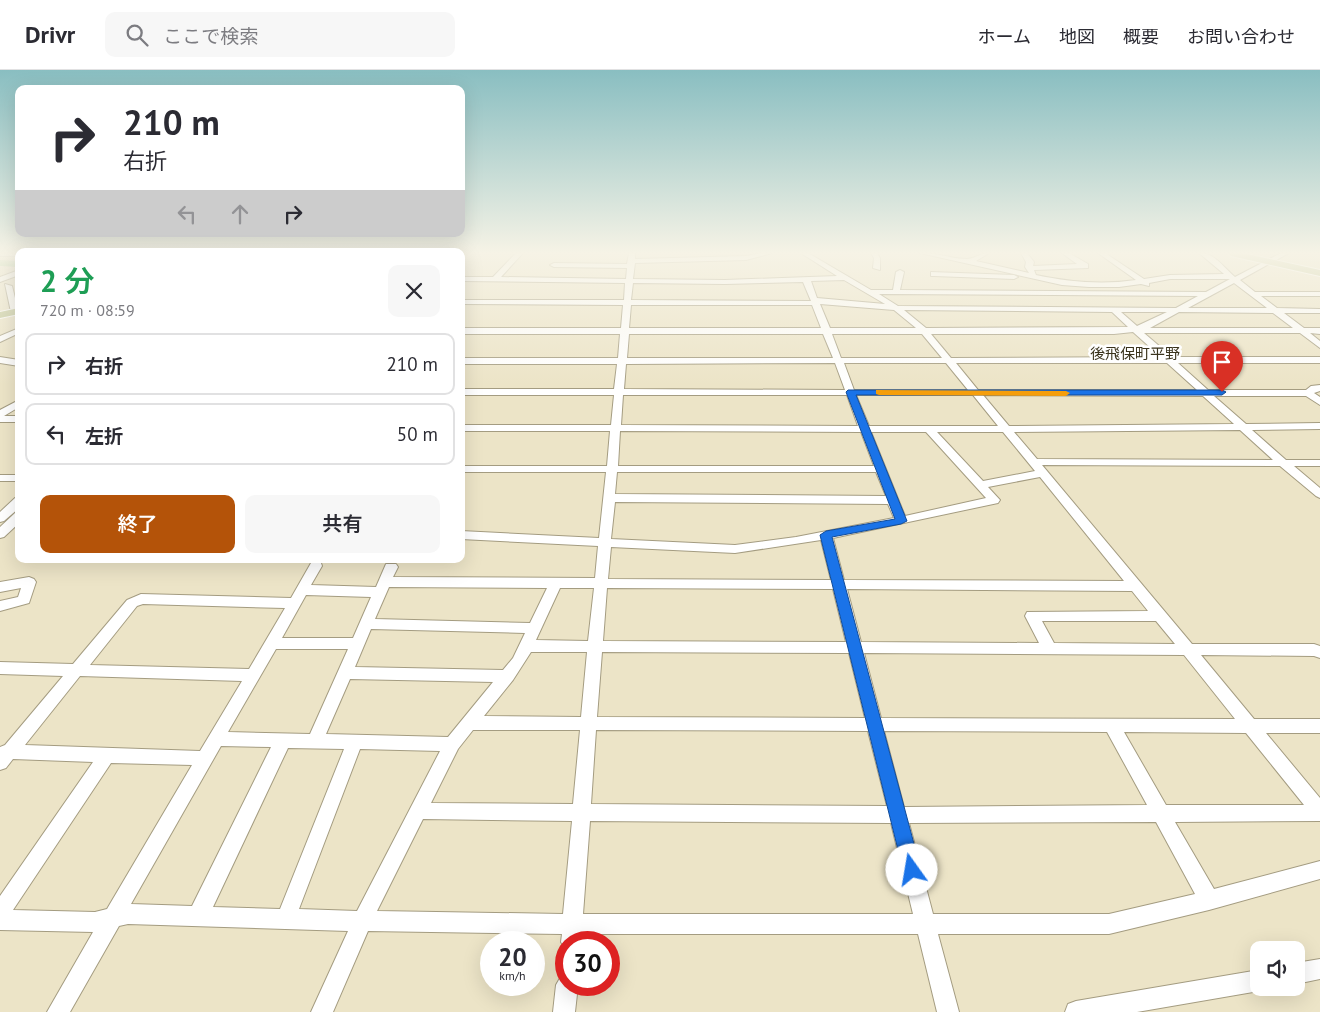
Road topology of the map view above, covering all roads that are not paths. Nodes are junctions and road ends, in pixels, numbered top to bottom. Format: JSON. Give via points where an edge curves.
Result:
{"nodes":[{"id":1,"x":627,"y":297,"type":"edge"},
{"id":2,"x":813,"y":297,"type":"edge"},
{"id":3,"x":877,"y":297,"type":"edge"},
{"id":4,"x":1099,"y":297,"type":"edge"},
{"id":5,"x":1202,"y":297,"type":"edge"},
{"id":6,"x":1258,"y":297,"type":"edge"},
{"id":7,"x":465,"y":302,"type":"edge"},
{"id":8,"x":627,"y":302,"type":"junction"},
{"id":9,"x":815,"y":302,"type":"junction"},
{"id":10,"x":896,"y":308,"type":"junction"},
{"id":11,"x":1115,"y":311,"type":"junction"},
{"id":12,"x":1177,"y":311,"type":"junction"},
{"id":13,"x":1276,"y":311,"type":"junction"},
{"id":14,"x":1320,"y":311,"type":"edge"},
{"id":15,"x":15,"y":312,"type":"edge"},
{"id":16,"x":0,"y":315,"type":"edge"},
{"id":17,"x":1136,"y":330,"type":"junction"},
{"id":18,"x":465,"y":331,"type":"edge"},
{"id":19,"x":624,"y":331,"type":"junction"},
{"id":20,"x":827,"y":331,"type":"junction"},
{"id":21,"x":924,"y":331,"type":"junction"},
{"id":22,"x":1302,"y":331,"type":"junction"},
{"id":23,"x":1320,"y":331,"type":"edge"},
{"id":24,"x":15,"y":332,"type":"edge"},
{"id":25,"x":0,"y":339,"type":"edge"},
{"id":26,"x":1320,"y":345,"type":"edge"},
{"id":27,"x":0,"y":360,"type":"edge"},
{"id":28,"x":1170,"y":360,"type":"junction"},
{"id":29,"x":1320,"y":360,"type":"edge"},
{"id":30,"x":465,"y":361,"type":"edge"},
{"id":31,"x":622,"y":361,"type":"junction"},
{"id":32,"x":838,"y":361,"type":"junction"},
{"id":33,"x":950,"y":361,"type":"junction"},
{"id":34,"x":15,"y":362,"type":"edge"},
{"id":35,"x":1320,"y":388,"type":"edge"},
{"id":36,"x":465,"y":392,"type":"edge"},
{"id":37,"x":619,"y":392,"type":"junction"},
{"id":38,"x":851,"y":392,"type":"junction"},
{"id":39,"x":975,"y":392,"type":"junction"},
{"id":40,"x":1205,"y":392,"type":"junction"},
{"id":41,"x":1308,"y":393,"type":"junction"},
{"id":42,"x":1320,"y":402,"type":"edge"},
{"id":43,"x":15,"y":405,"type":"edge"},
{"id":44,"x":0,"y":414,"type":"edge"},
{"id":45,"x":0,"y":418,"type":"edge"},
{"id":46,"x":15,"y":419,"type":"edge"},
{"id":47,"x":1243,"y":426,"type":"junction"},
{"id":48,"x":1320,"y":426,"type":"edge"},
{"id":49,"x":465,"y":428,"type":"edge"},
{"id":50,"x":615,"y":428,"type":"junction"},
{"id":51,"x":865,"y":429,"type":"junction"},
{"id":52,"x":929,"y":429,"type":"junction"},
{"id":53,"x":1006,"y":429,"type":"junction"},
{"id":54,"x":1032,"y":462,"type":"junction"},
{"id":55,"x":1283,"y":462,"type":"junction"},
{"id":56,"x":1320,"y":463,"type":"edge"},
{"id":57,"x":465,"y":469,"type":"edge"},
{"id":58,"x":612,"y":469,"type":"junction"},
{"id":59,"x":881,"y":469,"type":"junction"},
{"id":60,"x":1042,"y":473,"type":"junction"},
{"id":61,"x":0,"y":478,"type":"edge"},
{"id":62,"x":15,"y":478,"type":"edge"},
{"id":63,"x":980,"y":484,"type":"junction"},
{"id":64,"x":1320,"y":494,"type":"edge"},
{"id":65,"x":609,"y":498,"type":"junction"},
{"id":66,"x":893,"y":500,"type":"junction"},
{"id":67,"x":15,"y":505,"type":"edge"},
{"id":68,"x":0,"y":518,"type":"edge"},
{"id":69,"x":15,"y":520,"type":"edge"},
{"id":70,"x":901,"y":521,"type":"junction"},
{"id":71,"x":0,"y":534,"type":"edge"},
{"id":72,"x":465,"y":535,"type":"edge"},
{"id":73,"x":826,"y":535,"type":"junction"},
{"id":74,"x":605,"y":542,"type":"junction"},
{"id":75,"x":316,"y":566,"type":"dead end"},
{"id":76,"x":391,"y":567,"type":"dead end"},
{"id":77,"x":555,"y":584,"type":"junction"},
{"id":78,"x":601,"y":584,"type":"junction"},
{"id":79,"x":837,"y":584,"type":"junction"},
{"id":80,"x":1135,"y":586,"type":"junction"},
{"id":81,"x":0,"y":587,"type":"edge"},
{"id":82,"x":382,"y":587,"type":"junction"},
{"id":83,"x":298,"y":597,"type":"junction"},
{"id":84,"x":0,"y":606,"type":"edge"},
{"id":85,"x":1159,"y":616,"type":"junction"},
{"id":86,"x":366,"y":624,"type":"junction"},
{"id":87,"x":536,"y":628,"type":"junction"},
{"id":88,"x":272,"y":643,"type":"junction"},
{"id":89,"x":357,"y":644,"type":"junction"},
{"id":90,"x":527,"y":646,"type":"junction"},
{"id":91,"x":595,"y":647,"type":"junction"},
{"id":92,"x":856,"y":648,"type":"junction"},
{"id":93,"x":1050,"y":649,"type":"junction"},
{"id":94,"x":1186,"y":649,"type":"junction"},
{"id":95,"x":1320,"y":652,"type":"edge"},
{"id":96,"x":0,"y":668,"type":"edge"},
{"id":97,"x":78,"y":670,"type":"junction"},
{"id":98,"x":344,"y":673,"type":"junction"},
{"id":99,"x":254,"y":675,"type":"junction"},
{"id":100,"x":508,"y":676,"type":"junction"},
{"id":101,"x":469,"y":724,"type":"junction"},
{"id":102,"x":590,"y":724,"type":"junction"},
{"id":103,"x":876,"y":725,"type":"junction"},
{"id":104,"x":1112,"y":726,"type":"junction"},
{"id":105,"x":1250,"y":726,"type":"junction"},
{"id":106,"x":1320,"y":726,"type":"edge"},
{"id":107,"x":217,"y":739,"type":"junction"},
{"id":108,"x":283,"y":740,"type":"junction"},
{"id":109,"x":315,"y":741,"type":"junction"},
{"id":110,"x":355,"y":742,"type":"junction"},
{"id":111,"x":452,"y":744,"type":"junction"},
{"id":112,"x":107,"y":755,"type":"junction"},
{"id":113,"x":3,"y":756,"type":"edge"},
{"id":114,"x":204,"y":758,"type":"junction"},
{"id":115,"x":419,"y":811,"type":"junction"},
{"id":116,"x":1320,"y":812,"type":"edge"},
{"id":117,"x":581,"y":813,"type":"junction"},
{"id":118,"x":1161,"y":814,"type":"junction"},
{"id":119,"x":899,"y":815,"type":"junction"},
{"id":120,"x":1320,"y":870,"type":"edge"},
{"id":121,"x":1209,"y":900,"type":"junction"},
{"id":122,"x":0,"y":913,"type":"edge"},
{"id":123,"x":198,"y":916,"type":"junction"},
{"id":124,"x":111,"y":918,"type":"junction"},
{"id":125,"x":286,"y":918,"type":"junction"},
{"id":126,"x":0,"y":920,"type":"edge"},
{"id":127,"x":362,"y":921,"type":"junction"},
{"id":128,"x":925,"y":924,"type":"junction"},
{"id":129,"x":572,"y":931,"type":"edge"},
{"id":130,"x":555,"y":932,"type":"edge"},
{"id":131,"x":620,"y":932,"type":"edge"},
{"id":132,"x":1320,"y":969,"type":"edge"},
{"id":133,"x":1305,"y":972,"type":"edge"},
{"id":134,"x":1250,"y":982,"type":"edge"},
{"id":135,"x":566,"y":996,"type":"edge"},
{"id":136,"x":58,"y":1012,"type":"edge"},
{"id":137,"x":322,"y":1012,"type":"edge"},
{"id":138,"x":564,"y":1012,"type":"edge"},
{"id":139,"x":948,"y":1012,"type":"edge"},
{"id":140,"x":1076,"y":1012,"type":"edge"}],
"edges":[{"from":1,"to":8,"type":"street"},
{"from":2,"to":9,"type":"street"},
{"from":3,"to":10,"type":"street"},
{"from":4,"to":11,"type":"street"},
{"from":5,"to":12,"type":"street"},
{"from":6,"to":13,"type":"street"},
{"from":7,"to":8,"type":"street"},
{"from":8,"to":9,"type":"street"},
{"from":8,"to":19,"type":"street"},
{"from":9,"to":10,"type":"street"},
{"from":9,"to":20,"type":"street"},
{"from":10,"to":11,"type":"street"},
{"from":10,"to":21,"type":"street"},
{"from":11,"to":12,"type":"street"},
{"from":11,"to":17,"type":"street"},
{"from":12,"to":13,"type":"street"},
{"from":12,"to":17,"type":"street"},
{"from":13,"to":14,"type":"street"},
{"from":13,"to":22,"type":"street"},
{"from":15,"to":16,"type":"main road"},
{"from":17,"to":21,"type":"street"},
{"from":17,"to":22,"type":"street"},
{"from":17,"to":28,"type":"street"},
{"from":18,"to":19,"type":"street"},
{"from":19,"to":20,"type":"street"},
{"from":19,"to":31,"type":"street"},
{"from":20,"to":21,"type":"street"},
{"from":20,"to":32,"type":"street"},
{"from":21,"to":33,"type":"street"},
{"from":22,"to":23,"type":"street"},
{"from":22,"to":26,"type":"street"},
{"from":24,"to":25,"type":"street"},
{"from":27,"to":34,"type":"street"},
{"from":28,"to":29,"type":"street"},
{"from":28,"to":33,"type":"street"},
{"from":28,"to":40,"type":"street"},
{"from":30,"to":31,"type":"street"},
{"from":31,"to":32,"type":"street"},
{"from":31,"to":37,"type":"street"},
{"from":32,"to":33,"type":"street"},
{"from":32,"to":38,"type":"street"},
{"from":33,"to":39,"type":"street"},
{"from":35,"to":41,"type":"street"},
{"from":36,"to":37,"type":"street"},
{"from":37,"to":38,"type":"street"},
{"from":37,"to":50,"type":"street"},
{"from":38,"to":39,"type":"street"},
{"from":38,"to":51,"type":"street"},
{"from":39,"to":40,"type":"street"},
{"from":39,"to":53,"type":"street"},
{"from":40,"to":41,"type":"street"},
{"from":40,"to":47,"type":"street"},
{"from":41,"to":42,"type":"street"},
{"from":43,"to":44,"type":"street"},
{"from":45,"to":46,"type":"street"},
{"from":47,"to":48,"type":"street"},
{"from":47,"to":53,"type":"street"},
{"from":47,"to":55,"type":"street"},
{"from":49,"to":50,"type":"street"},
{"from":50,"to":51,"type":"street"},
{"from":50,"to":58,"type":"street"},
{"from":51,"to":52,"type":"street"},
{"from":51,"to":59,"type":"street"},
{"from":52,"to":53,"type":"street"},
{"from":52,"to":63,"type":"street"},
{"from":53,"to":54,"type":"street"},
{"from":54,"to":55,"type":"street"},
{"from":54,"to":60,"type":"street"},
{"from":55,"to":56,"type":"street"},
{"from":55,"to":64,"type":"street"},
{"from":57,"to":58,"type":"street"},
{"from":58,"to":59,"type":"street"},
{"from":58,"to":65,"type":"street"},
{"from":59,"to":66,"type":"street"},
{"from":60,"to":63,"type":"street"},
{"from":60,"to":80,"type":"street"},
{"from":61,"to":62,"type":"street"},
{"from":63,"to":70,"type":"street","via":[[994,500]]},
{"from":65,"to":66,"type":"street"},
{"from":65,"to":74,"type":"street"},
{"from":66,"to":70,"type":"street"},
{"from":67,"to":68,"type":"street"},
{"from":69,"to":71,"type":"street"},
{"from":70,"to":73,"type":"street"},
{"from":72,"to":74,"type":"street"},
{"from":73,"to":74,"type":"street","via":[[735,549]]},
{"from":73,"to":79,"type":"street"},
{"from":74,"to":78,"type":"street"},
{"from":75,"to":83,"type":"street"},
{"from":76,"to":82,"type":"street"},
{"from":77,"to":78,"type":"street"},
{"from":77,"to":82,"type":"street"},
{"from":77,"to":87,"type":"street"},
{"from":78,"to":79,"type":"street"},
{"from":78,"to":91,"type":"street"},
{"from":79,"to":80,"type":"street"},
{"from":79,"to":92,"type":"street"},
{"from":80,"to":85,"type":"street"},
{"from":81,"to":84,"type":"street","via":[[29,582],[24,600]]},
{"from":82,"to":83,"type":"street"},
{"from":82,"to":86,"type":"street"},
{"from":83,"to":88,"type":"street"},
{"from":83,"to":97,"type":"street","via":[[141,599],[132,603]]},
{"from":85,"to":93,"type":"street","via":[[1032,616]]},
{"from":85,"to":94,"type":"street"},
{"from":86,"to":87,"type":"street"},
{"from":86,"to":89,"type":"street"},
{"from":87,"to":90,"type":"street"},
{"from":88,"to":89,"type":"street"},
{"from":88,"to":99,"type":"street"},
{"from":89,"to":98,"type":"street"},
{"from":90,"to":91,"type":"street"},
{"from":90,"to":100,"type":"street"},
{"from":91,"to":92,"type":"street"},
{"from":91,"to":102,"type":"street"},
{"from":92,"to":93,"type":"street"},
{"from":92,"to":103,"type":"street"},
{"from":93,"to":94,"type":"street"},
{"from":94,"to":95,"type":"street"},
{"from":94,"to":105,"type":"street"},
{"from":96,"to":97,"type":"street"},
{"from":97,"to":99,"type":"street"},
{"from":97,"to":113,"type":"street"},
{"from":98,"to":100,"type":"street"},
{"from":98,"to":109,"type":"street"},
{"from":99,"to":107,"type":"street"},
{"from":100,"to":101,"type":"street"},
{"from":101,"to":102,"type":"street"},
{"from":101,"to":111,"type":"street"},
{"from":102,"to":103,"type":"street"},
{"from":102,"to":117,"type":"street"},
{"from":103,"to":104,"type":"street"},
{"from":103,"to":119,"type":"street"},
{"from":104,"to":105,"type":"street"},
{"from":104,"to":118,"type":"street"},
{"from":105,"to":106,"type":"street"},
{"from":105,"to":116,"type":"street"},
{"from":107,"to":108,"type":"street"},
{"from":107,"to":114,"type":"street"},
{"from":108,"to":109,"type":"street"},
{"from":108,"to":123,"type":"street"},
{"from":109,"to":110,"type":"street"},
{"from":110,"to":111,"type":"street"},
{"from":110,"to":125,"type":"street"},
{"from":111,"to":115,"type":"street"},
{"from":112,"to":113,"type":"street"},
{"from":112,"to":114,"type":"street"},
{"from":112,"to":122,"type":"street"},
{"from":114,"to":124,"type":"street"},
{"from":115,"to":117,"type":"street"},
{"from":115,"to":127,"type":"street"},
{"from":116,"to":118,"type":"street"},
{"from":117,"to":119,"type":"street"},
{"from":117,"to":129,"type":"street"},
{"from":118,"to":119,"type":"street"},
{"from":118,"to":121,"type":"street"},
{"from":119,"to":128,"type":"street"},
{"from":120,"to":121,"type":"street"},
{"from":121,"to":128,"type":"street","via":[[1109,924]]},
{"from":123,"to":124,"type":"street","via":[[128,914]]},
{"from":123,"to":125,"type":"street"},
{"from":124,"to":126,"type":"street","via":[[95,922]]},
{"from":124,"to":136,"type":"street"},
{"from":125,"to":127,"type":"street"},
{"from":127,"to":130,"type":"street"},
{"from":127,"to":137,"type":"street"},
{"from":128,"to":131,"type":"street"},
{"from":128,"to":139,"type":"street"},
{"from":132,"to":133,"type":"street"},
{"from":134,"to":140,"type":"street"},
{"from":135,"to":138,"type":"street"}]}
